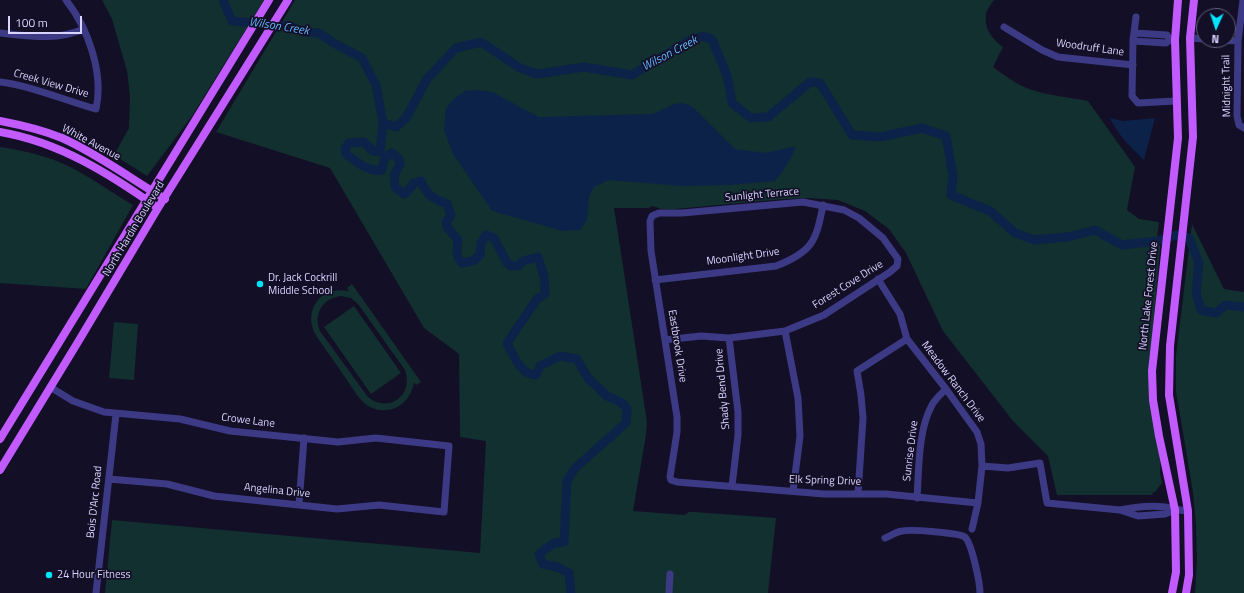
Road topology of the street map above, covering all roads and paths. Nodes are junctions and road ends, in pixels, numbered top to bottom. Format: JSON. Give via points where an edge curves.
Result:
{"nodes":[{"id":1,"x":66,"y":0,"type":"edge"},
{"id":2,"x":269,"y":0,"type":"edge"},
{"id":3,"x":288,"y":0,"type":"edge"},
{"id":4,"x":1178,"y":0,"type":"edge"},
{"id":5,"x":1194,"y":0,"type":"edge"},
{"id":6,"x":1242,"y":0,"type":"edge"},
{"id":7,"x":1136,"y":17,"type":"dead end"},
{"id":8,"x":1004,"y":27,"type":"dead end"},
{"id":9,"x":84,"y":29,"type":"junction"},
{"id":10,"x":0,"y":33,"type":"edge"},
{"id":11,"x":1134,"y":33,"type":"junction"},
{"id":12,"x":1190,"y":38,"type":"junction"},
{"id":13,"x":1196,"y":38,"type":"edge"},
{"id":14,"x":1172,"y":40,"type":"junction"},
{"id":15,"x":1133,"y":41,"type":"junction"},
{"id":16,"x":1238,"y":42,"type":"joint"},
{"id":17,"x":1133,"y":65,"type":"junction"},
{"id":18,"x":0,"y":82,"type":"edge"},
{"id":19,"x":1176,"y":101,"type":"junction"},
{"id":20,"x":0,"y":122,"type":"edge"},
{"id":21,"x":1241,"y":127,"type":"edge"},
{"id":22,"x":0,"y":132,"type":"edge"},
{"id":23,"x":151,"y":191,"type":"junction"},
{"id":24,"x":165,"y":198,"type":"junction"},
{"id":25,"x":146,"y":200,"type":"junction"},
{"id":26,"x":823,"y":205,"type":"junction"},
{"id":27,"x":158,"y":208,"type":"junction"},
{"id":28,"x":652,"y":216,"type":"joint"},
{"id":29,"x":898,"y":262,"type":"joint"},
{"id":30,"x":655,"y":280,"type":"junction"},
{"id":31,"x":878,"y":280,"type":"junction"},
{"id":32,"x":785,"y":331,"type":"junction"},
{"id":33,"x":729,"y":338,"type":"junction"},
{"id":34,"x":907,"y":339,"type":"junction"},
{"id":35,"x":665,"y":340,"type":"junction"},
{"id":36,"x":37,"y":379,"type":"junction"},
{"id":37,"x":50,"y":387,"type":"junction"},
{"id":38,"x":946,"y":389,"type":"junction"},
{"id":39,"x":116,"y":414,"type":"junction"},
{"id":40,"x":304,"y":438,"type":"junction"},
{"id":41,"x":0,"y":439,"type":"edge"},
{"id":42,"x":982,"y":466,"type":"junction"},
{"id":43,"x":0,"y":470,"type":"edge"},
{"id":44,"x":109,"y":479,"type":"junction"},
{"id":45,"x":671,"y":480,"type":"joint"},
{"id":46,"x":732,"y":486,"type":"junction"},
{"id":47,"x":793,"y":491,"type":"junction"},
{"id":48,"x":858,"y":494,"type":"junction"},
{"id":49,"x":917,"y":498,"type":"junction"},
{"id":50,"x":978,"y":503,"type":"junction"},
{"id":51,"x":299,"y":504,"type":"junction"},
{"id":52,"x":1175,"y":510,"type":"junction"},
{"id":53,"x":1188,"y":511,"type":"junction"},
{"id":54,"x":444,"y":512,"type":"joint"},
{"id":55,"x":972,"y":529,"type":"dead end"},
{"id":56,"x":885,"y":538,"type":"dead end"},
{"id":57,"x":670,"y":574,"type":"dead end"},
{"id":58,"x":96,"y":593,"type":"edge"},
{"id":59,"x":669,"y":593,"type":"edge"},
{"id":60,"x":980,"y":593,"type":"edge"},
{"id":61,"x":1172,"y":593,"type":"edge"},
{"id":62,"x":1186,"y":593,"type":"edge"}],
"edges":[{"from":1,"to":9,"type":"street"},
{"from":2,"to":23,"type":"main road","name":"North Hardin Boulevard"},
{"from":3,"to":24,"type":"main road","name":"North Hardin Boulevard"},
{"from":4,"to":14,"type":"main road","name":"North Lake Forest Drive"},
{"from":5,"to":12,"type":"main road"},
{"from":6,"to":16,"type":"street","name":"Midnight Trail"},
{"from":7,"to":11,"type":"street"},
{"from":8,"to":17,"type":"street","name":"Woodruff Lane","via":[[1058,57]]},
{"from":9,"to":10,"type":"street","via":[[53,37]]},
{"from":9,"to":18,"type":"street","name":"Creek View Drive","via":[[98,76],[96,108],[32,88]]},
{"from":11,"to":14,"type":"street","via":[[1167,35]]},
{"from":11,"to":15,"type":"street"},
{"from":12,"to":13,"type":"street"},
{"from":12,"to":14,"type":"main road"},
{"from":12,"to":53,"type":"main road","via":[[1192,137],[1170,346],[1169,395]]},
{"from":14,"to":15,"type":"street","via":[[1166,43]]},
{"from":14,"to":19,"type":"main road","name":"North Lake Forest Drive"},
{"from":15,"to":17,"type":"street"},
{"from":16,"to":21,"type":"street","name":"Midnight Trail","via":[[1237,116]]},
{"from":17,"to":19,"type":"street","via":[[1132,96],[1138,102]]},
{"from":19,"to":52,"type":"main road","name":"North Lake Forest Drive","via":[[1178,138],[1152,371],[1153,400]]},
{"from":20,"to":23,"type":"main road","name":"White Avenue","via":[[30,127],[62,138]]},
{"from":22,"to":25,"type":"main road","via":[[58,148]]},
{"from":23,"to":24,"type":"main road","name":"White Avenue"},
{"from":23,"to":25,"type":"main road","name":"North Hardin Boulevard"},
{"from":24,"to":27,"type":"main road","name":"North Hardin Boulevard"},
{"from":25,"to":27,"type":"main road"},
{"from":25,"to":36,"type":"main road","name":"North Hardin Boulevard"},
{"from":26,"to":28,"type":"street","name":"Sunlight Terrace","via":[[803,202],[682,213],[659,212]]},
{"from":26,"to":29,"type":"street","name":"Sunlight Terrace","via":[[844,210],[859,218],[883,238]]},
{"from":26,"to":30,"type":"street","name":"Moonlight Drive","via":[[812,242],[804,253],[791,260],[776,266]]},
{"from":27,"to":37,"type":"main road","name":"North Hardin Boulevard"},
{"from":28,"to":30,"type":"street","name":"Eastbrook Drive","via":[[651,251]]},
{"from":29,"to":31,"type":"street","name":"Forest Cove Drive","via":[[897,266]]},
{"from":30,"to":35,"type":"street","name":"Eastbrook Drive"},
{"from":31,"to":32,"type":"street","name":"Forest Cove Drive","via":[[824,315]]},
{"from":31,"to":34,"type":"street","name":"Meadow Ranch Drive","via":[[900,314]]},
{"from":32,"to":33,"type":"street","name":"Forest Cove Drive"},
{"from":32,"to":47,"type":"street","via":[[798,398],[800,436]]},
{"from":33,"to":35,"type":"street","name":"Forest Cove Drive","via":[[701,336]]},
{"from":33,"to":46,"type":"street","name":"Shady Bend Drive","via":[[738,412]]},
{"from":34,"to":38,"type":"street","name":"Meadow Ranch Drive"},
{"from":34,"to":48,"type":"street","via":[[857,370],[863,418]]},
{"from":35,"to":45,"type":"street","name":"Eastbrook Drive","via":[[677,417]]},
{"from":36,"to":37,"type":"main road"},
{"from":36,"to":41,"type":"main road","name":"North Hardin Boulevard"},
{"from":37,"to":39,"type":"street","name":"Crowe Lane","via":[[73,401]]},
{"from":37,"to":43,"type":"main road","name":"North Hardin Boulevard"},
{"from":38,"to":42,"type":"street","name":"Meadow Ranch Drive","via":[[977,432],[981,444]]},
{"from":38,"to":49,"type":"street","name":"Sunrise Drive","via":[[932,403],[925,418]]},
{"from":39,"to":40,"type":"street","name":"Crowe Lane","via":[[180,419],[230,431]]},
{"from":39,"to":44,"type":"street","name":"Bois D'Arc Road"},
{"from":40,"to":51,"type":"street"},
{"from":40,"to":54,"type":"street","name":"Crowe Lane","via":[[338,442],[376,438],[449,446]]},
{"from":42,"to":50,"type":"street","name":"Meadow Ranch Drive"},
{"from":42,"to":52,"type":"street","via":[[1008,468],[1040,463],[1047,503],[1120,510],[1136,507],[1165,507]]},
{"from":44,"to":51,"type":"street","name":"Angelina Drive","via":[[167,484],[214,496]]},
{"from":44,"to":58,"type":"street","name":"Bois D'Arc Road"},
{"from":45,"to":46,"type":"street","name":"Elk Spring Drive"},
{"from":46,"to":47,"type":"street","name":"Elk Spring Drive"},
{"from":47,"to":48,"type":"street","name":"Elk Spring Drive"},
{"from":48,"to":49,"type":"street","name":"Elk Spring Drive"},
{"from":49,"to":50,"type":"street","name":"Elk Spring Drive"},
{"from":50,"to":55,"type":"street","name":"Meadow Ranch Drive"},
{"from":51,"to":54,"type":"street","name":"Angelina Drive","via":[[337,509],[379,505]]},
{"from":52,"to":53,"type":"street"},
{"from":52,"to":61,"type":"main road","name":"North Lake Forest Drive","via":[[1176,572]]},
{"from":53,"to":62,"type":"main road","via":[[1189,575]]},
{"from":56,"to":60,"type":"street","via":[[901,531],[964,536],[969,542]]},
{"from":57,"to":59,"type":"street"}]}
